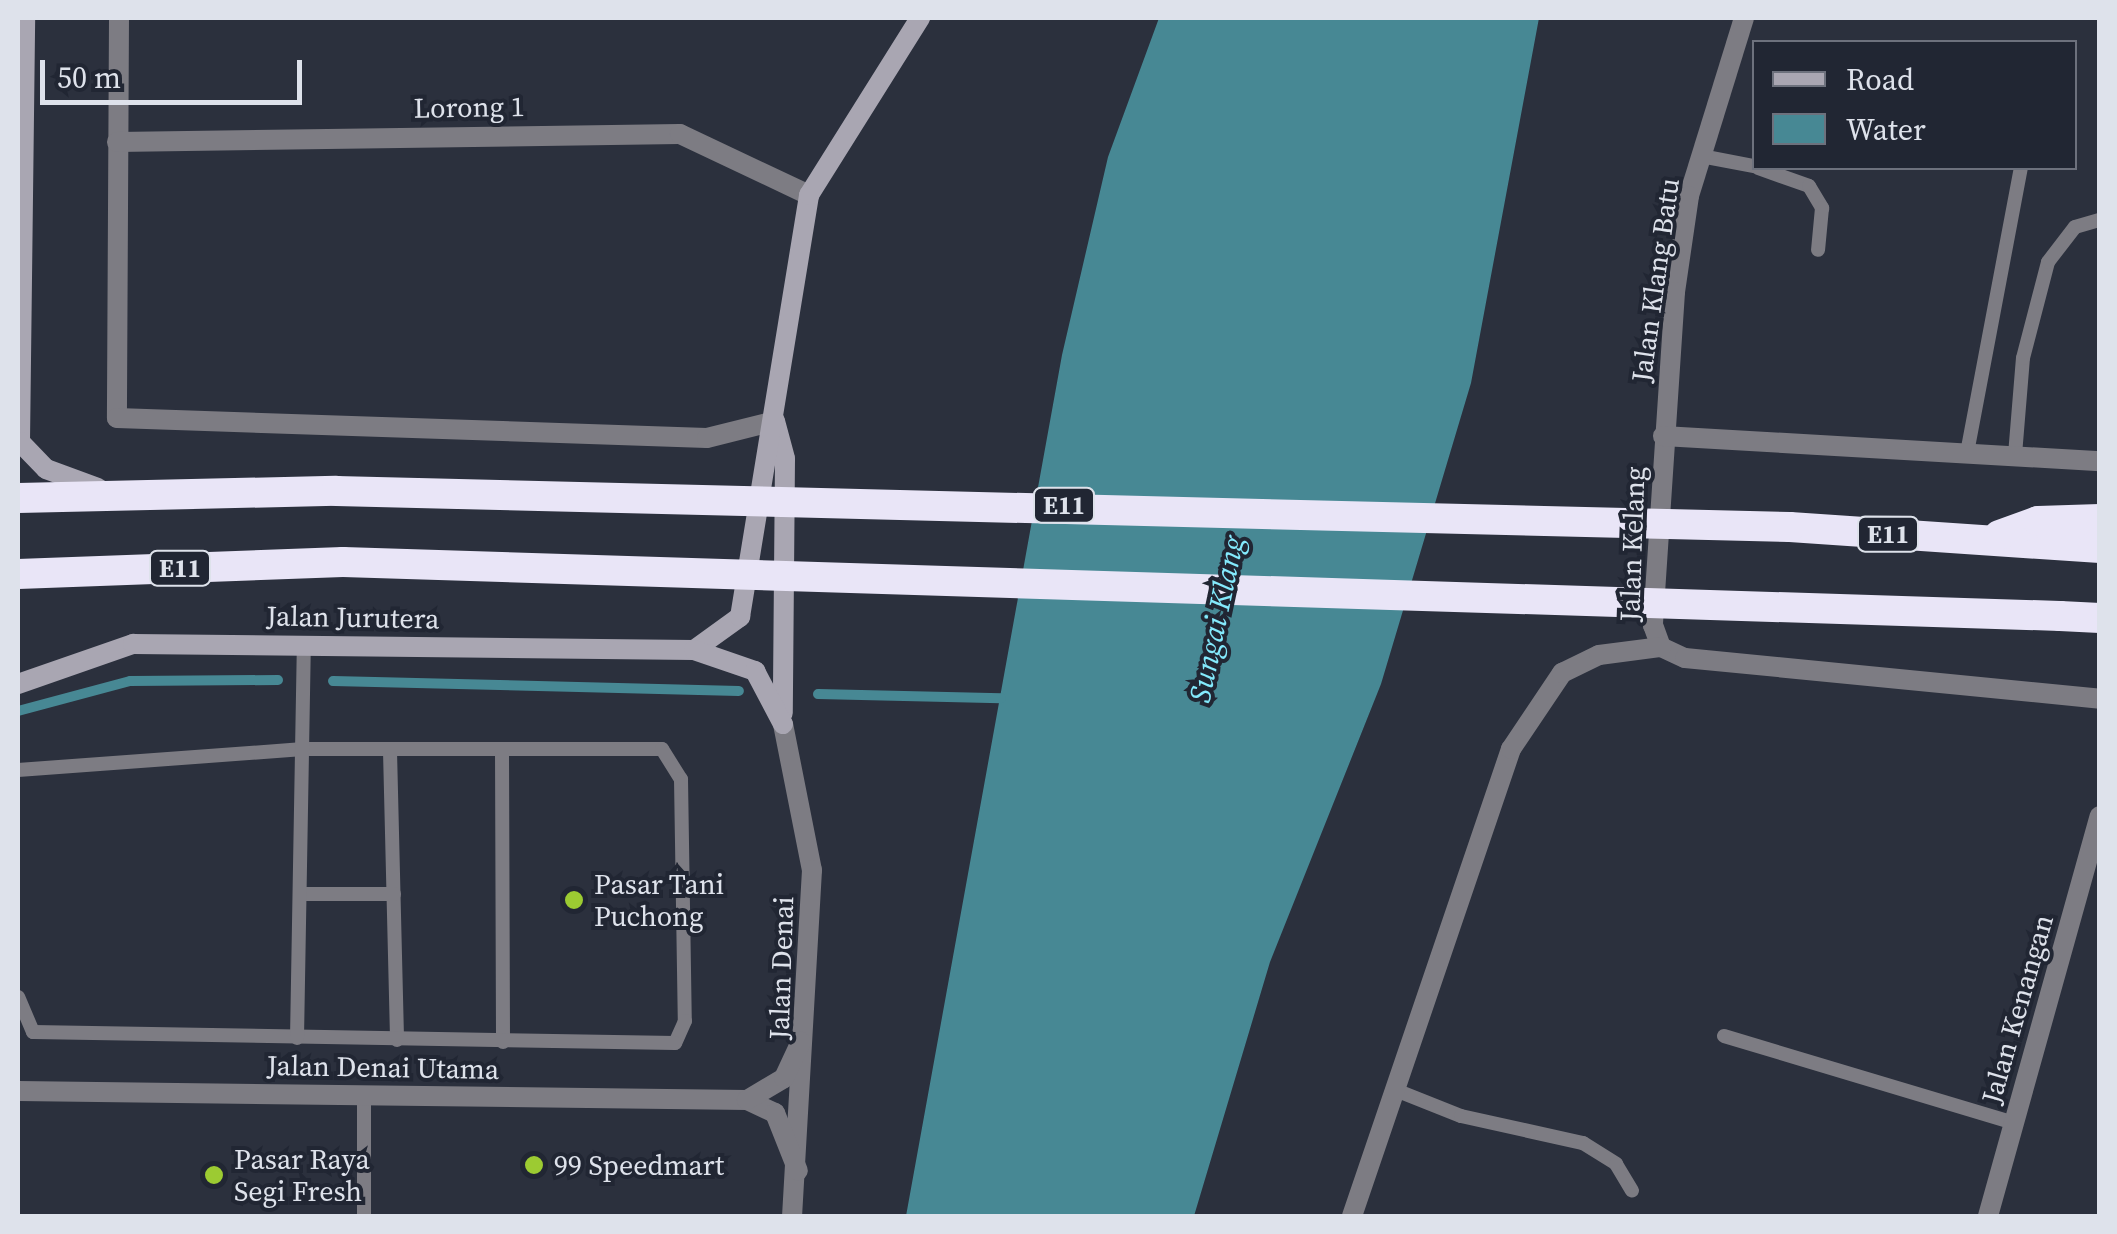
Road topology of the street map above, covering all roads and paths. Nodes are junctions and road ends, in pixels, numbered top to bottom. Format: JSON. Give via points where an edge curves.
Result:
{"nodes":[{"id":1,"x":25,"y":18,"type":"edge"},
{"id":2,"x":118,"y":18,"type":"edge"},
{"id":3,"x":920,"y":18,"type":"edge"},
{"id":4,"x":1744,"y":18,"type":"edge"},
{"id":5,"x":20,"y":136,"type":"edge"},
{"id":6,"x":117,"y":142,"type":"junction"},
{"id":7,"x":1701,"y":156,"type":"junction"},
{"id":8,"x":1752,"y":166,"type":"edge"},
{"id":9,"x":1764,"y":170,"type":"edge"},
{"id":10,"x":2021,"y":170,"type":"edge"},
{"id":11,"x":809,"y":196,"type":"junction"},
{"id":12,"x":2100,"y":220,"type":"edge"},
{"id":13,"x":1818,"y":250,"type":"dead end"},
{"id":14,"x":19,"y":417,"type":"edge"},
{"id":15,"x":774,"y":422,"type":"junction"},
{"id":16,"x":1663,"y":436,"type":"junction"},
{"id":17,"x":19,"y":443,"type":"edge"},
{"id":18,"x":1967,"y":452,"type":"junction"},
{"id":19,"x":2015,"y":455,"type":"junction"},
{"id":20,"x":2100,"y":460,"type":"edge"},
{"id":21,"x":102,"y":489,"type":"junction"},
{"id":22,"x":18,"y":498,"type":"edge"},
{"id":23,"x":2100,"y":518,"type":"edge"},
{"id":24,"x":1987,"y":540,"type":"junction"},
{"id":25,"x":2100,"y":548,"type":"edge"},
{"id":26,"x":18,"y":574,"type":"edge"},
{"id":27,"x":2100,"y":618,"type":"edge"},
{"id":28,"x":304,"y":643,"type":"junction"},
{"id":29,"x":1661,"y":647,"type":"junction"},
{"id":30,"x":694,"y":650,"type":"junction"},
{"id":31,"x":18,"y":684,"type":"edge"},
{"id":32,"x":2100,"y":699,"type":"edge"},
{"id":33,"x":783,"y":724,"type":"junction"},
{"id":34,"x":303,"y":748,"type":"junction"},
{"id":35,"x":502,"y":750,"type":"junction"},
{"id":36,"x":390,"y":751,"type":"junction"},
{"id":37,"x":18,"y":770,"type":"edge"},
{"id":38,"x":2100,"y":816,"type":"edge"},
{"id":39,"x":300,"y":894,"type":"junction"},
{"id":40,"x":394,"y":894,"type":"junction"},
{"id":41,"x":18,"y":997,"type":"edge"},
{"id":42,"x":810,"y":1012,"type":"junction"},
{"id":43,"x":20,"y":1026,"type":"edge"},
{"id":44,"x":1724,"y":1036,"type":"dead end"},
{"id":45,"x":297,"y":1038,"type":"junction"},
{"id":46,"x":397,"y":1040,"type":"junction"},
{"id":47,"x":503,"y":1042,"type":"junction"},
{"id":48,"x":1394,"y":1089,"type":"junction"},
{"id":49,"x":18,"y":1090,"type":"edge"},
{"id":50,"x":364,"y":1094,"type":"junction"},
{"id":51,"x":747,"y":1100,"type":"junction"},
{"id":52,"x":2014,"y":1123,"type":"junction"},
{"id":53,"x":798,"y":1171,"type":"junction"},
{"id":54,"x":1632,"y":1191,"type":"dead end"},
{"id":55,"x":364,"y":1216,"type":"edge"},
{"id":56,"x":792,"y":1216,"type":"edge"},
{"id":57,"x":1352,"y":1216,"type":"edge"},
{"id":58,"x":1988,"y":1216,"type":"edge"}],
"edges":[{"from":1,"to":5,"type":"street"},
{"from":2,"to":6,"type":"street"},
{"from":3,"to":11,"type":"street"},
{"from":4,"to":7,"type":"street","name":"Jalan Klang Batu"},
{"from":5,"to":14,"type":"street"},
{"from":6,"to":11,"type":"street","name":"Lorong 1","via":[[680,134]]},
{"from":6,"to":15,"type":"street","via":[[117,418],[707,438]]},
{"from":7,"to":8,"type":"lane"},
{"from":7,"to":16,"type":"street","name":"Jalan Klang Batu","via":[[1675,292]]},
{"from":9,"to":13,"type":"lane","via":[[1809,186],[1822,208]]},
{"from":10,"to":18,"type":"lane"},
{"from":11,"to":15,"type":"street"},
{"from":12,"to":19,"type":"lane","via":[[2075,227],[2048,262],[2023,358]]},
{"from":14,"to":17,"type":"street"},
{"from":15,"to":30,"type":"street","via":[[761,455],[740,617]]},
{"from":15,"to":33,"type":"street","via":[[785,459]]},
{"from":16,"to":18,"type":"street","name":"Jalan Kelang"},
{"from":16,"to":29,"type":"street","name":"Jalan Kelang","via":[[1652,625]]},
{"from":17,"to":21,"type":"street","via":[[46,469]]},
{"from":18,"to":19,"type":"street","name":"Jalan Kelang"},
{"from":19,"to":20,"type":"street","name":"Jalan Kelang"},
{"from":21,"to":22,"type":"highway","number":"E11"},
{"from":21,"to":24,"type":"highway","number":"E11","bridge":true,"via":[[1602,516]]},
{"from":23,"to":24,"type":"highway","via":[[2038,522]]},
{"from":24,"to":25,"type":"highway","number":"E11"},
{"from":26,"to":27,"type":"highway","number":"E11","bridge":true,"via":[[343,562]]},
{"from":28,"to":30,"type":"street","name":"Jalan Jurutera"},
{"from":28,"to":31,"type":"street","name":"Jalan Jurutera","via":[[133,644]]},
{"from":28,"to":34,"type":"lane"},
{"from":29,"to":32,"type":"street","name":"Jalan Kelang","via":[[1684,658]]},
{"from":29,"to":48,"type":"street","via":[[1598,655],[1541,695],[1511,749]]},
{"from":30,"to":33,"type":"street","name":"Jalan Jurutera","via":[[756,671]]},
{"from":33,"to":42,"type":"street","name":"Jalan Denai","via":[[810,833]]},
{"from":34,"to":36,"type":"lane"},
{"from":34,"to":37,"type":"lane"},
{"from":34,"to":39,"type":"lane"},
{"from":35,"to":36,"type":"lane"},
{"from":35,"to":47,"type":"lane"},
{"from":35,"to":47,"type":"lane","via":[[662,749],[675,760],[685,1021],[675,1043]]},
{"from":36,"to":40,"type":"lane"},
{"from":38,"to":52,"type":"street","name":"Jalan Kenangan"},
{"from":39,"to":40,"type":"lane"},
{"from":39,"to":45,"type":"lane"},
{"from":40,"to":46,"type":"lane"},
{"from":41,"to":43,"type":"lane"},
{"from":42,"to":51,"type":"street","via":[[784,1078]]},
{"from":42,"to":53,"type":"street","name":"Jalan Denai"},
{"from":43,"to":45,"type":"lane"},
{"from":44,"to":52,"type":"lane"},
{"from":45,"to":46,"type":"lane"},
{"from":46,"to":47,"type":"lane"},
{"from":48,"to":54,"type":"lane","via":[[1583,1143],[1616,1164]]},
{"from":48,"to":57,"type":"street"},
{"from":49,"to":50,"type":"street","name":"Jalan Denai Utama"},
{"from":50,"to":51,"type":"street","name":"Jalan Denai Utama"},
{"from":50,"to":55,"type":"lane"},
{"from":51,"to":53,"type":"street","via":[[775,1113]]},
{"from":52,"to":58,"type":"street","name":"Jalan Kenangan"},
{"from":53,"to":56,"type":"street","name":"Jalan Denai"}]}
